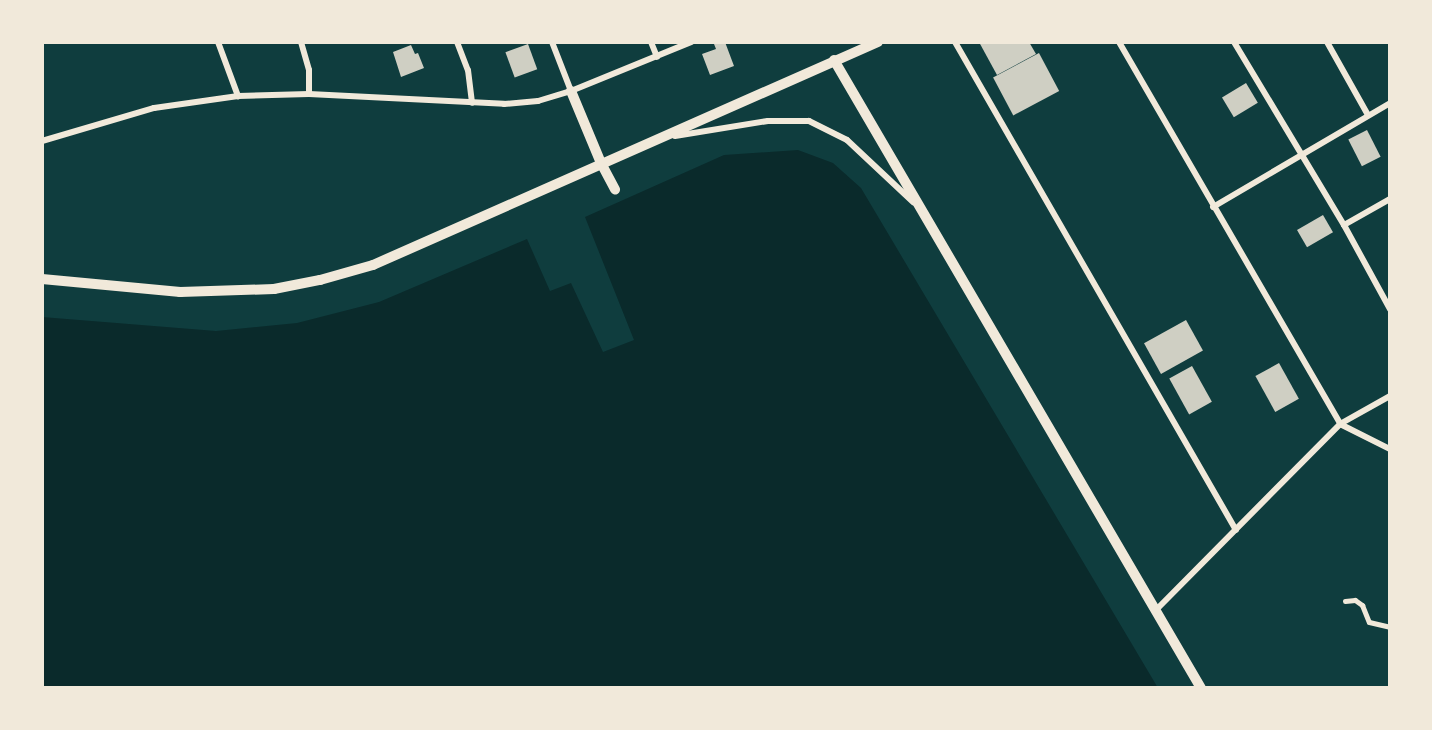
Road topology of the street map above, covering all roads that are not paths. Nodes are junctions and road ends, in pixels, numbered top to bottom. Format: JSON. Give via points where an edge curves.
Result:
{"nodes":[{"id":1,"x":218,"y":42,"type":"edge"},
{"id":2,"x":301,"y":42,"type":"edge"},
{"id":3,"x":457,"y":42,"type":"edge"},
{"id":4,"x":552,"y":42,"type":"edge"},
{"id":5,"x":651,"y":42,"type":"edge"},
{"id":6,"x":691,"y":42,"type":"edge"},
{"id":7,"x":878,"y":42,"type":"edge"},
{"id":8,"x":955,"y":42,"type":"edge"},
{"id":9,"x":1119,"y":42,"type":"edge"},
{"id":10,"x":1234,"y":42,"type":"edge"},
{"id":11,"x":1326,"y":42,"type":"edge"},
{"id":12,"x":657,"y":57,"type":"junction"},
{"id":13,"x":834,"y":60,"type":"junction"},
{"id":14,"x":571,"y":91,"type":"junction"},
{"id":15,"x":309,"y":94,"type":"junction"},
{"id":16,"x":238,"y":96,"type":"junction"},
{"id":17,"x":472,"y":103,"type":"junction"},
{"id":18,"x":1390,"y":103,"type":"edge"},
{"id":19,"x":1368,"y":115,"type":"junction"},
{"id":20,"x":656,"y":139,"type":"junction"},
{"id":21,"x":42,"y":141,"type":"edge"},
{"id":22,"x":1302,"y":154,"type":"junction"},
{"id":23,"x":601,"y":163,"type":"junction"},
{"id":24,"x":615,"y":189,"type":"dead end"},
{"id":25,"x":1390,"y":199,"type":"edge"},
{"id":26,"x":1213,"y":207,"type":"junction"},
{"id":27,"x":923,"y":212,"type":"junction"},
{"id":28,"x":1344,"y":225,"type":"junction"},
{"id":29,"x":42,"y":279,"type":"edge"},
{"id":30,"x":1387,"y":298,"type":"edge"},
{"id":31,"x":1390,"y":309,"type":"edge"},
{"id":32,"x":1390,"y":396,"type":"edge"},
{"id":33,"x":1340,"y":424,"type":"junction"},
{"id":34,"x":1390,"y":449,"type":"edge"},
{"id":35,"x":1236,"y":530,"type":"junction"},
{"id":36,"x":1346,"y":601,"type":"dead end"},
{"id":37,"x":1156,"y":610,"type":"junction"},
{"id":38,"x":1390,"y":627,"type":"edge"},
{"id":39,"x":1201,"y":688,"type":"edge"}],
"edges":[{"from":1,"to":16,"type":"street"},
{"from":2,"to":15,"type":"street","via":[[309,70]]},
{"from":3,"to":17,"type":"street","via":[[468,70]]},
{"from":4,"to":14,"type":"street"},
{"from":5,"to":12,"type":"street"},
{"from":6,"to":12,"type":"street"},
{"from":7,"to":13,"type":"street"},
{"from":8,"to":35,"type":"street"},
{"from":9,"to":26,"type":"street"},
{"from":10,"to":22,"type":"street"},
{"from":11,"to":19,"type":"street"},
{"from":12,"to":14,"type":"street"},
{"from":13,"to":20,"type":"street"},
{"from":13,"to":27,"type":"street"},
{"from":14,"to":17,"type":"street","via":[[538,101]]},
{"from":14,"to":23,"type":"street"},
{"from":15,"to":16,"type":"street"},
{"from":15,"to":17,"type":"street"},
{"from":16,"to":21,"type":"street","via":[[154,108]]},
{"from":18,"to":19,"type":"street"},
{"from":19,"to":22,"type":"street"},
{"from":20,"to":23,"type":"street"},
{"from":20,"to":27,"type":"street","via":[[768,121],[809,121],[847,140]]},
{"from":22,"to":26,"type":"street"},
{"from":22,"to":28,"type":"street"},
{"from":23,"to":24,"type":"street"},
{"from":23,"to":29,"type":"street","via":[[373,265],[286,287],[180,292]]},
{"from":25,"to":28,"type":"street"},
{"from":26,"to":33,"type":"street"},
{"from":27,"to":37,"type":"street"},
{"from":28,"to":30,"type":"street"},
{"from":30,"to":31,"type":"street"},
{"from":32,"to":33,"type":"street"},
{"from":33,"to":34,"type":"street"},
{"from":33,"to":35,"type":"street"},
{"from":35,"to":37,"type":"street"},
{"from":36,"to":38,"type":"street","via":[[1355,600],[1362,605],[1369,622]]},
{"from":37,"to":39,"type":"street"}]}
